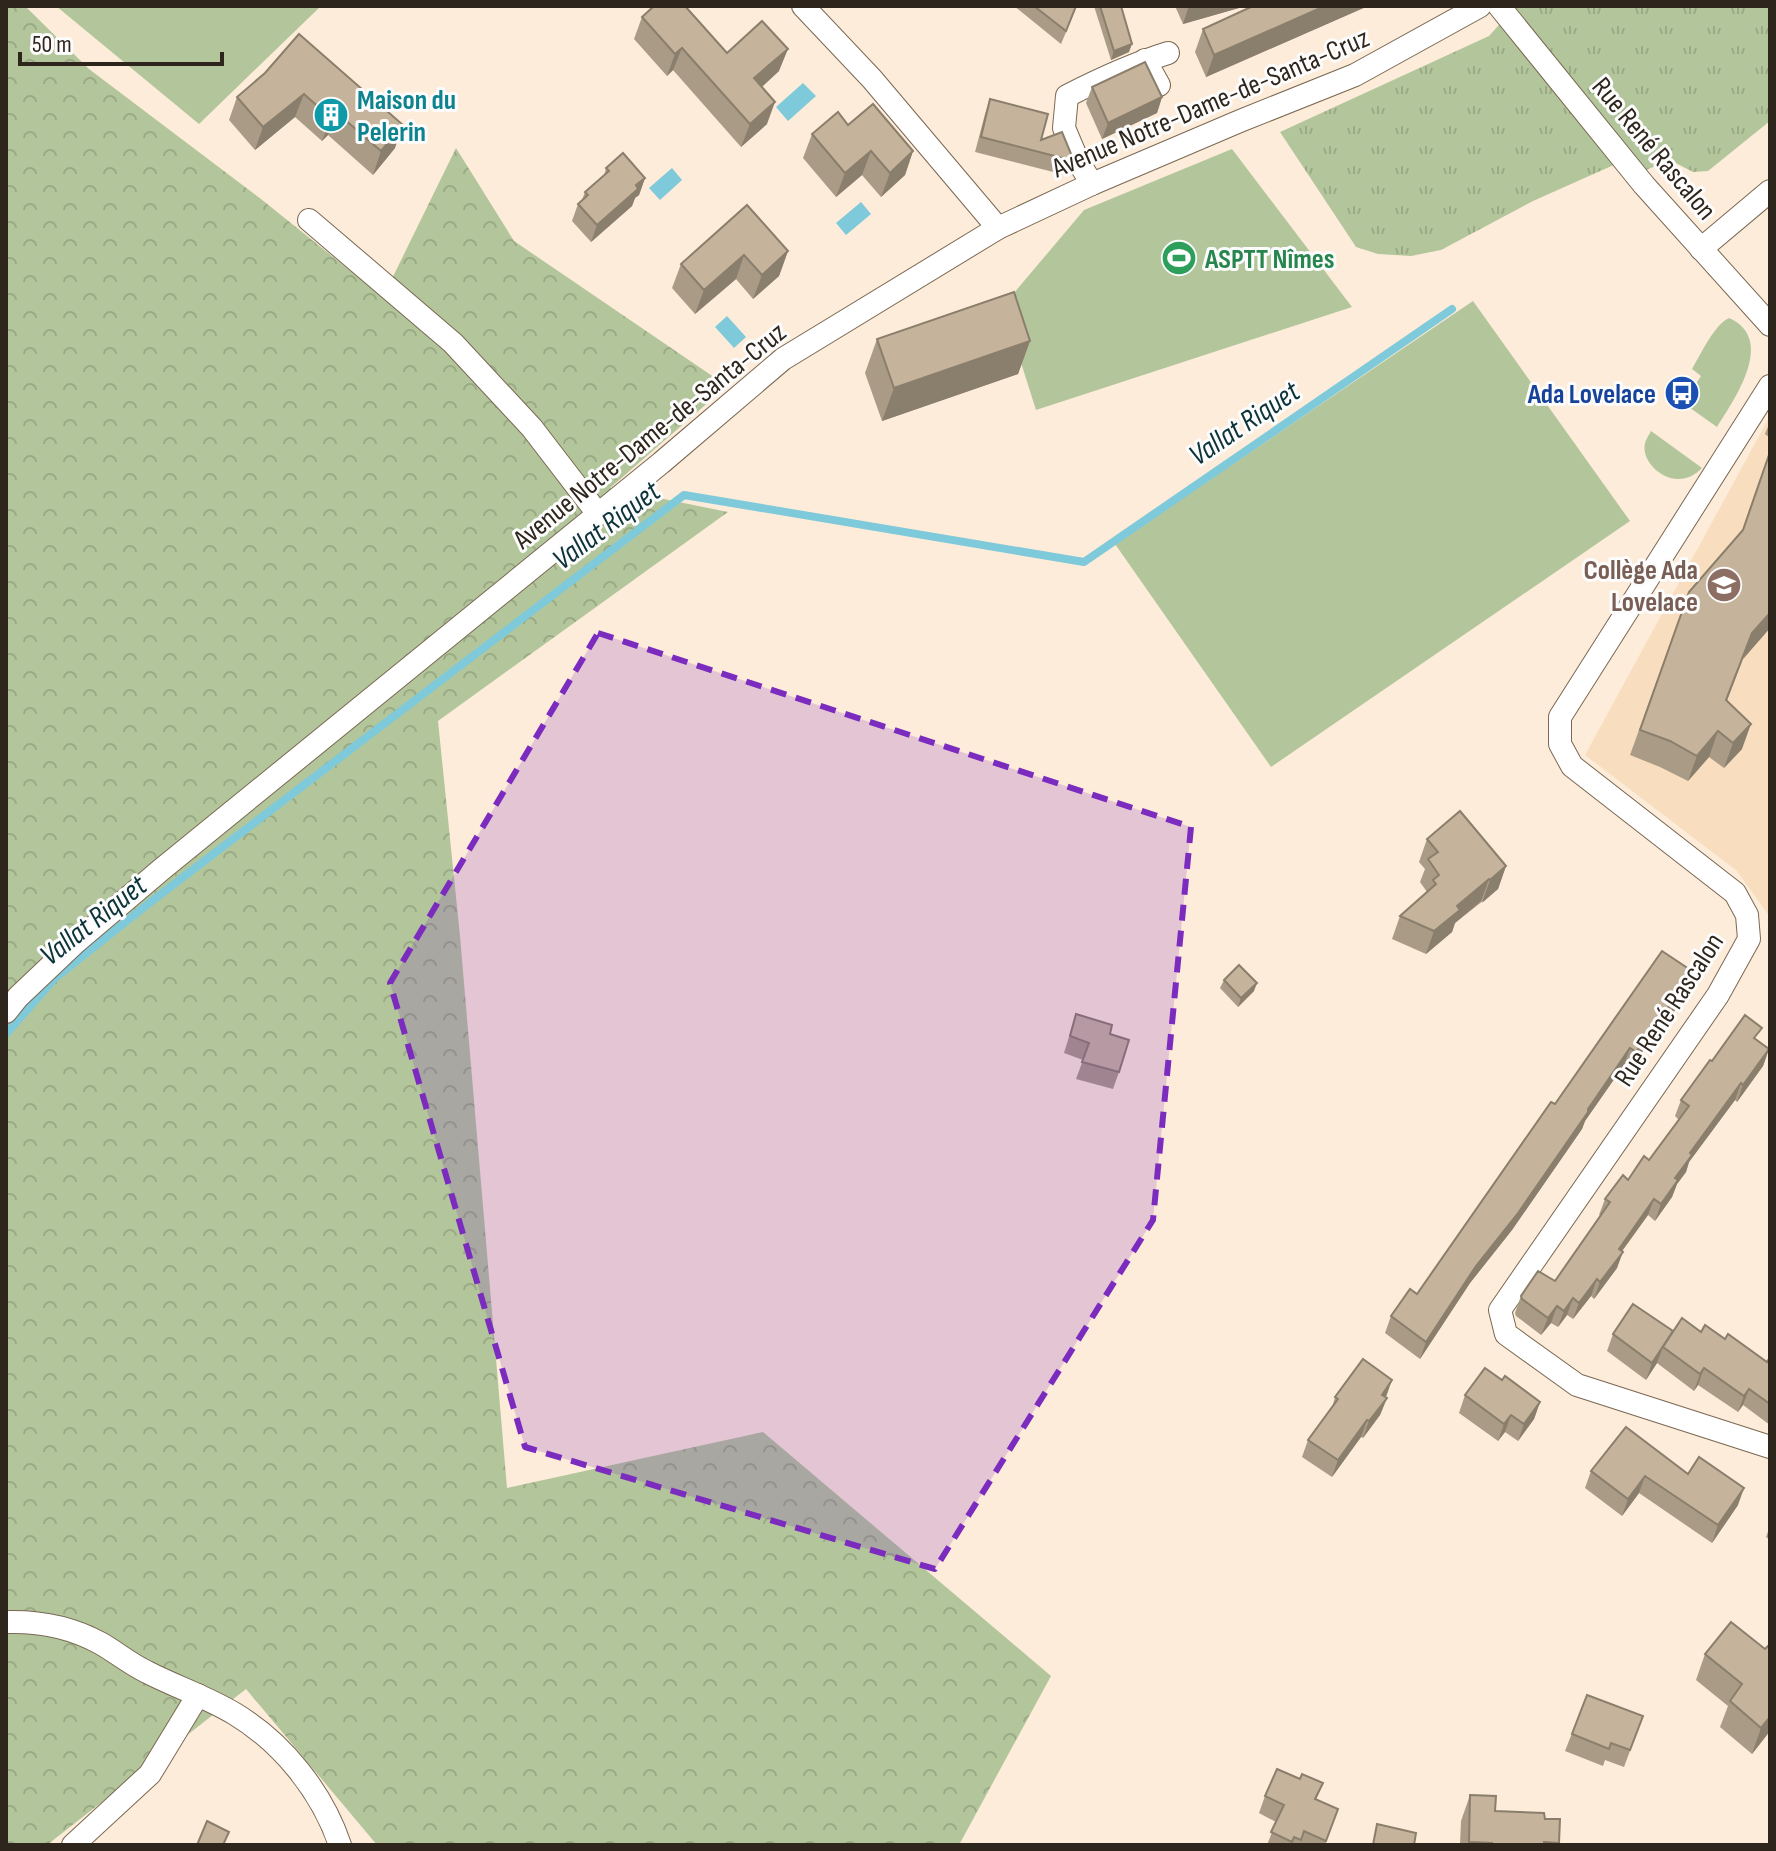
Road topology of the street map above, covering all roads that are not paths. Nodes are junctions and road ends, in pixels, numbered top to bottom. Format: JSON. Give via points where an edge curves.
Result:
{"nodes":[{"id":1,"x":803,"y":6,"type":"edge"},
{"id":2,"x":1480,"y":6,"type":"edge"},
{"id":3,"x":1499,"y":6,"type":"edge"},
{"id":4,"x":1456,"y":12,"type":"edge"},
{"id":5,"x":1168,"y":53,"type":"dead end"},
{"id":6,"x":1145,"y":60,"type":"junction"},
{"id":7,"x":1159,"y":85,"type":"edge"},
{"id":8,"x":1092,"y":184,"type":"junction"},
{"id":9,"x":1770,"y":191,"type":"edge"},
{"id":10,"x":309,"y":220,"type":"dead end"},
{"id":11,"x":998,"y":228,"type":"junction"},
{"id":12,"x":1701,"y":249,"type":"junction"},
{"id":13,"x":1770,"y":325,"type":"edge"},
{"id":14,"x":1770,"y":386,"type":"edge"},
{"id":15,"x":598,"y":514,"type":"junction"},
{"id":16,"x":6,"y":1012,"type":"edge"},
{"id":17,"x":1770,"y":1447,"type":"edge"},
{"id":18,"x":6,"y":1622,"type":"edge"},
{"id":19,"x":198,"y":1695,"type":"junction"},
{"id":20,"x":73,"y":1845,"type":"edge"},
{"id":21,"x":340,"y":1845,"type":"edge"}],
"edges":[{"from":1,"to":11,"type":"street"},
{"from":2,"to":4,"type":"street","name":"Avenue Notre-Dame-de-Santa-Cruz"},
{"from":3,"to":12,"type":"street","name":"Rue René Rascalon"},
{"from":4,"to":8,"type":"street","name":"Avenue Notre-Dame-de-Santa-Cruz","via":[[1355,75]]},
{"from":5,"to":6,"type":"street"},
{"from":6,"to":7,"type":"street"},
{"from":6,"to":8,"type":"street","via":[[1067,96],[1064,128]]},
{"from":8,"to":11,"type":"street","name":"Avenue Notre-Dame-de-Santa-Cruz"},
{"from":9,"to":12,"type":"street"},
{"from":10,"to":15,"type":"street","via":[[453,343],[532,428]]},
{"from":11,"to":15,"type":"street","name":"Avenue Notre-Dame-de-Santa-Cruz","via":[[783,359]]},
{"from":12,"to":13,"type":"street","name":"Rue René Rascalon"},
{"from":14,"to":17,"type":"street","name":"Rue René Rascalon","via":[[1560,717],[1560,744],[1572,766],[1735,893],[1747,915],[1749,939],[1718,995],[1500,1310],[1506,1334],[1577,1385]]},
{"from":15,"to":16,"type":"street","name":"Avenue Notre-Dame-de-Santa-Cruz","via":[[162,869],[76,942]]},
{"from":18,"to":19,"type":"street","via":[[70,1629]]},
{"from":19,"to":20,"type":"street","via":[[150,1774]]},
{"from":19,"to":21,"type":"street","via":[[237,1715],[275,1744],[307,1780]]}]}
